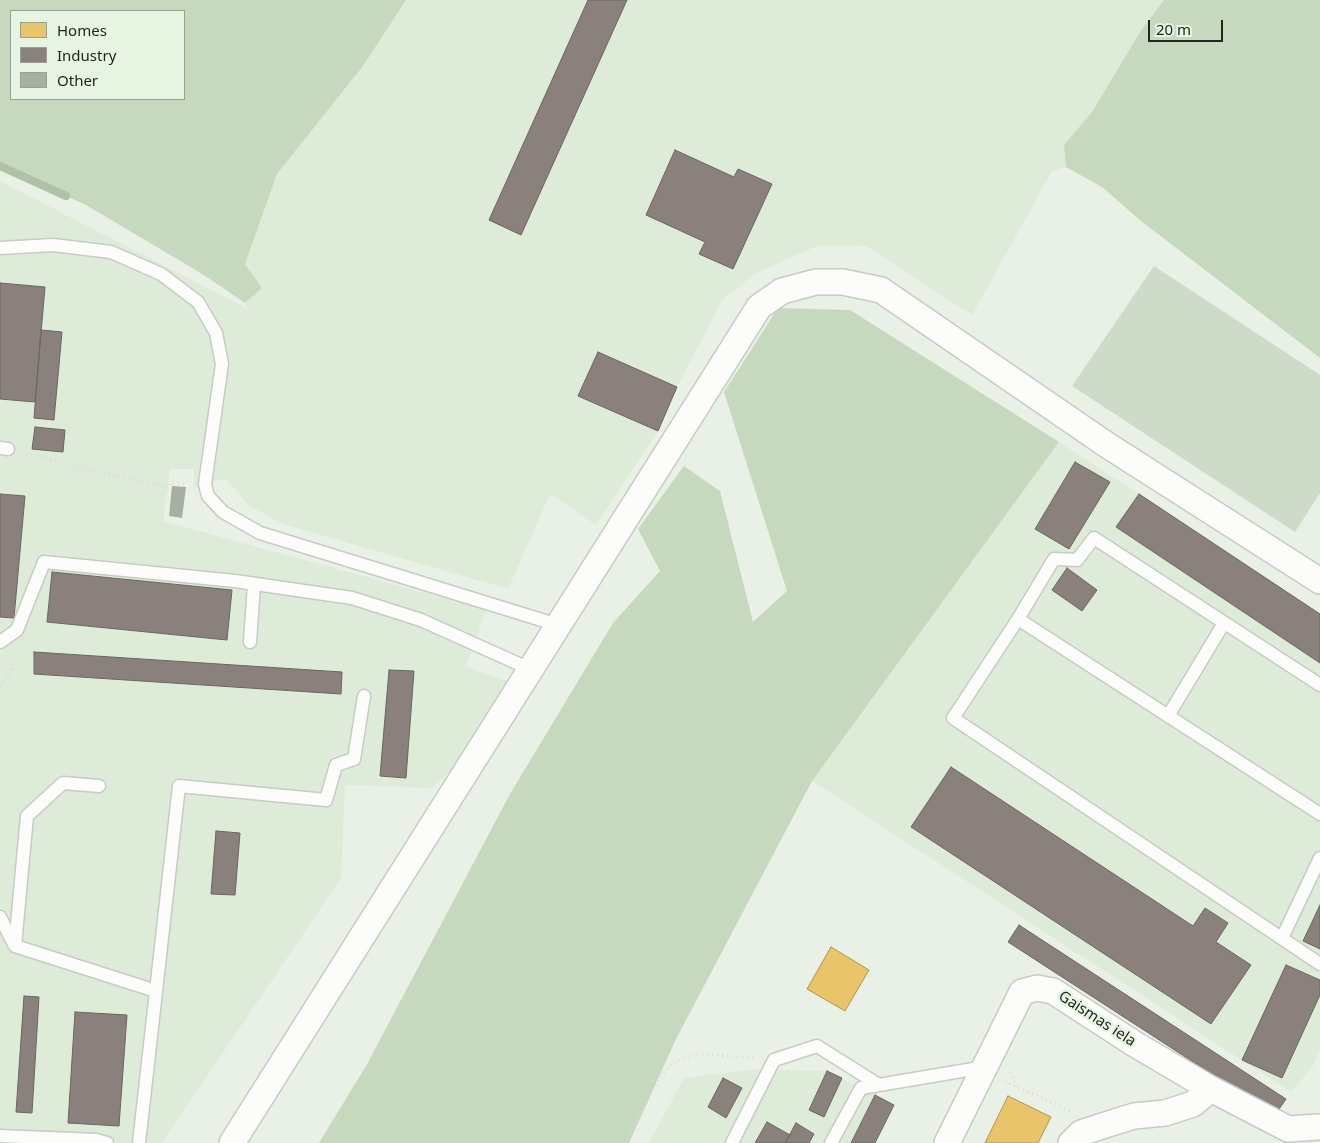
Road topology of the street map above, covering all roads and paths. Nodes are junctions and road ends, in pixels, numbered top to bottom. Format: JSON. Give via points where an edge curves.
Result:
{"nodes":[{"id":1,"x":0,"y":248,"type":"edge"},
{"id":2,"x":4,"y":449,"type":"edge"},
{"id":3,"x":167,"y":488,"type":"dead end"},
{"id":4,"x":1320,"y":581,"type":"edge"},
{"id":5,"x":254,"y":584,"type":"junction"},
{"id":6,"x":1018,"y":619,"type":"junction"},
{"id":7,"x":1224,"y":622,"type":"junction"},
{"id":8,"x":558,"y":625,"type":"junction"},
{"id":9,"x":0,"y":642,"type":"edge"},
{"id":10,"x":250,"y":642,"type":"dead end"},
{"id":11,"x":530,"y":669,"type":"junction"},
{"id":12,"x":1320,"y":684,"type":"edge"},
{"id":13,"x":364,"y":696,"type":"dead end"},
{"id":14,"x":1168,"y":716,"type":"junction"},
{"id":15,"x":99,"y":786,"type":"dead end"},
{"id":16,"x":1320,"y":814,"type":"edge"},
{"id":17,"x":1320,"y":858,"type":"edge"},
{"id":18,"x":0,"y":917,"type":"edge"},
{"id":19,"x":1282,"y":938,"type":"junction"},
{"id":20,"x":15,"y":946,"type":"junction"},
{"id":21,"x":1320,"y":964,"type":"edge"},
{"id":22,"x":156,"y":991,"type":"junction"},
{"id":23,"x":774,"y":1060,"type":"junction"},
{"id":24,"x":984,"y":1069,"type":"junction"},
{"id":25,"x":879,"y":1085,"type":"junction"},
{"id":26,"x":1211,"y":1089,"type":"junction"},
{"id":27,"x":1102,"y":1126,"type":"junction"},
{"id":28,"x":1314,"y":1132,"type":"edge"},
{"id":29,"x":0,"y":1136,"type":"edge"},
{"id":30,"x":107,"y":1143,"type":"edge"},
{"id":31,"x":139,"y":1143,"type":"edge"},
{"id":32,"x":232,"y":1143,"type":"edge"},
{"id":33,"x":625,"y":1143,"type":"edge"},
{"id":34,"x":732,"y":1143,"type":"edge"},
{"id":35,"x":832,"y":1143,"type":"edge"},
{"id":36,"x":947,"y":1143,"type":"edge"},
{"id":37,"x":1071,"y":1143,"type":"edge"}],
"edges":[{"from":1,"to":8,"type":"lane","via":[[53,245],[111,252],[161,274],[198,302],[216,333],[222,364],[205,484],[208,496],[223,512],[260,533]]},
{"from":2,"to":3,"type":"path"},
{"from":4,"to":8,"type":"street","via":[[1107,445],[881,290],[843,282],[816,282],[782,291],[760,307]]},
{"from":5,"to":9,"type":"lane","via":[[44,562],[17,630]]},
{"from":5,"to":10,"type":"lane"},
{"from":5,"to":11,"type":"lane","via":[[352,598],[422,620]]},
{"from":6,"to":7,"type":"lane","via":[[1054,559],[1077,560],[1094,538]]},
{"from":6,"to":14,"type":"lane"},
{"from":6,"to":19,"type":"lane","via":[[953,718]]},
{"from":7,"to":12,"type":"lane"},
{"from":7,"to":14,"type":"lane"},
{"from":8,"to":11,"type":"street"},
{"from":11,"to":32,"type":"street"},
{"from":13,"to":22,"type":"lane","via":[[354,759],[336,765],[326,800],[179,786]]},
{"from":14,"to":16,"type":"lane"},
{"from":15,"to":20,"type":"lane","via":[[63,783],[27,816]]},
{"from":17,"to":19,"type":"lane"},
{"from":18,"to":20,"type":"lane"},
{"from":19,"to":21,"type":"lane"},
{"from":20,"to":22,"type":"lane"},
{"from":22,"to":31,"type":"lane"},
{"from":23,"to":25,"type":"lane","via":[[817,1046]]},
{"from":23,"to":33,"type":"path","via":[[697,1054],[675,1062],[662,1076]]},
{"from":23,"to":34,"type":"lane"},
{"from":24,"to":25,"type":"lane"},
{"from":24,"to":26,"type":"street","name":"Gaismas iela","via":[[1022,992],[1037,988],[1053,991]]},
{"from":24,"to":27,"type":"path"},
{"from":24,"to":36,"type":"street","name":"Gaismas iela"},
{"from":25,"to":35,"type":"lane","via":[[861,1088]]},
{"from":26,"to":27,"type":"street","via":[[1193,1104]]},
{"from":26,"to":28,"type":"street","name":"Gaismas iela","via":[[1288,1129]]},
{"from":27,"to":37,"type":"street","via":[[1081,1133]]},
{"from":29,"to":30,"type":"lane"}]}
